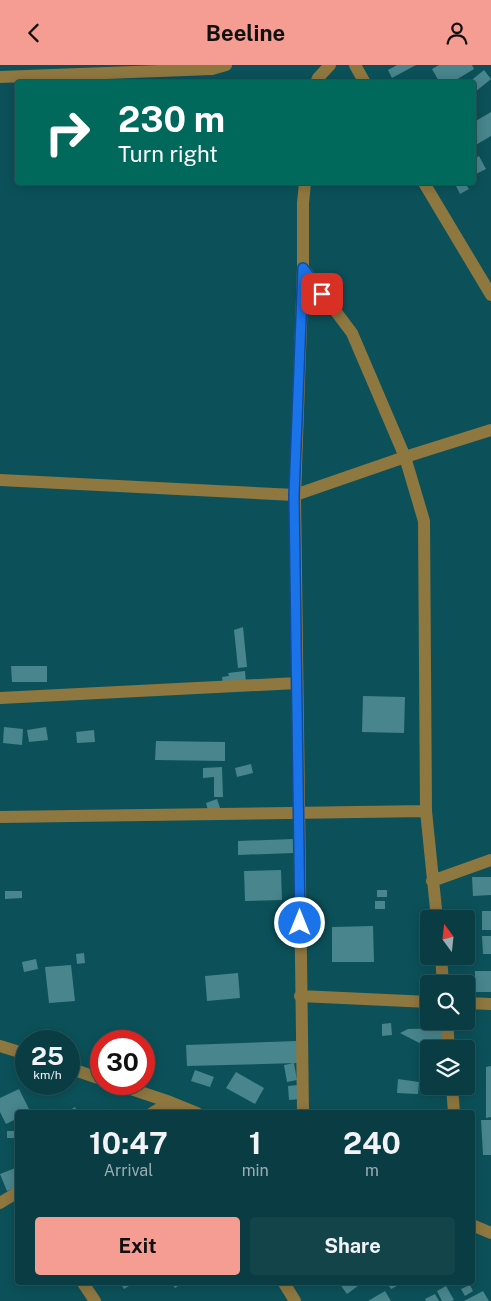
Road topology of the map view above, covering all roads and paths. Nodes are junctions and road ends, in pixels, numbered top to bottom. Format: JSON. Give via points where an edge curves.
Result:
{"nodes":[{"id":1,"x":226,"y":65,"type":"edge"},
{"id":2,"x":330,"y":65,"type":"edge"},
{"id":3,"x":355,"y":65,"type":"edge"},
{"id":4,"x":0,"y":77,"type":"edge"},
{"id":5,"x":317,"y":80,"type":"edge"},
{"id":6,"x":363,"y":80,"type":"edge"},
{"id":7,"x":305,"y":185,"type":"edge"},
{"id":8,"x":425,"y":185,"type":"edge"},
{"id":9,"x":303,"y":268,"type":"junction"},
{"id":10,"x":491,"y":295,"type":"edge"},
{"id":11,"x":491,"y":430,"type":"edge"},
{"id":12,"x":405,"y":457,"type":"junction"},
{"id":13,"x":0,"y":480,"type":"edge"},
{"id":14,"x":294,"y":495,"type":"junction"},
{"id":15,"x":297,"y":683,"type":"junction"},
{"id":16,"x":0,"y":698,"type":"edge"},
{"id":17,"x":426,"y":811,"type":"junction"},
{"id":18,"x":300,"y":813,"type":"junction"},
{"id":19,"x":0,"y":817,"type":"edge"},
{"id":20,"x":491,"y":860,"type":"edge"},
{"id":21,"x":432,"y":881,"type":"junction"},
{"id":22,"x":435,"y":910,"type":"edge"},
{"id":23,"x":300,"y":996,"type":"junction"},
{"id":24,"x":420,"y":1002,"type":"edge"},
{"id":25,"x":475,"y":1004,"type":"edge"},
{"id":26,"x":491,"y":1005,"type":"edge"},
{"id":27,"x":0,"y":1046,"type":"edge"},
{"id":28,"x":15,"y":1051,"type":"edge"},
{"id":29,"x":144,"y":1095,"type":"edge"},
{"id":30,"x":453,"y":1095,"type":"edge"},
{"id":31,"x":174,"y":1107,"type":"edge"},
{"id":32,"x":303,"y":1110,"type":"edge"},
{"id":33,"x":454,"y":1110,"type":"edge"},
{"id":34,"x":15,"y":1194,"type":"edge"},
{"id":35,"x":0,"y":1203,"type":"edge"},
{"id":36,"x":475,"y":1226,"type":"edge"},
{"id":37,"x":491,"y":1233,"type":"edge"},
{"id":38,"x":84,"y":1285,"type":"edge"},
{"id":39,"x":285,"y":1285,"type":"edge"},
{"id":40,"x":95,"y":1301,"type":"edge"},
{"id":41,"x":296,"y":1301,"type":"edge"}],
"edges":[{"from":1,"to":4,"type":"street","via":[[212,69]]},
{"from":2,"to":5,"type":"street"},
{"from":3,"to":6,"type":"street"},
{"from":7,"to":9,"type":"street"},
{"from":8,"to":10,"type":"street"},
{"from":9,"to":12,"type":"street","via":[[352,333]]},
{"from":9,"to":14,"type":"street"},
{"from":11,"to":12,"type":"street"},
{"from":12,"to":14,"type":"street"},
{"from":12,"to":17,"type":"street","via":[[424,521]]},
{"from":13,"to":14,"type":"street"},
{"from":14,"to":15,"type":"street"},
{"from":15,"to":16,"type":"street"},
{"from":15,"to":18,"type":"street"},
{"from":17,"to":18,"type":"street"},
{"from":17,"to":21,"type":"street"},
{"from":18,"to":19,"type":"street"},
{"from":18,"to":23,"type":"street"},
{"from":20,"to":21,"type":"street"},
{"from":21,"to":22,"type":"street"},
{"from":23,"to":24,"type":"street"},
{"from":23,"to":32,"type":"street"},
{"from":25,"to":26,"type":"street"},
{"from":27,"to":28,"type":"street"},
{"from":29,"to":31,"type":"street"},
{"from":30,"to":33,"type":"street"},
{"from":34,"to":35,"type":"street"},
{"from":36,"to":37,"type":"street"},
{"from":38,"to":40,"type":"street"},
{"from":39,"to":41,"type":"street"}]}
